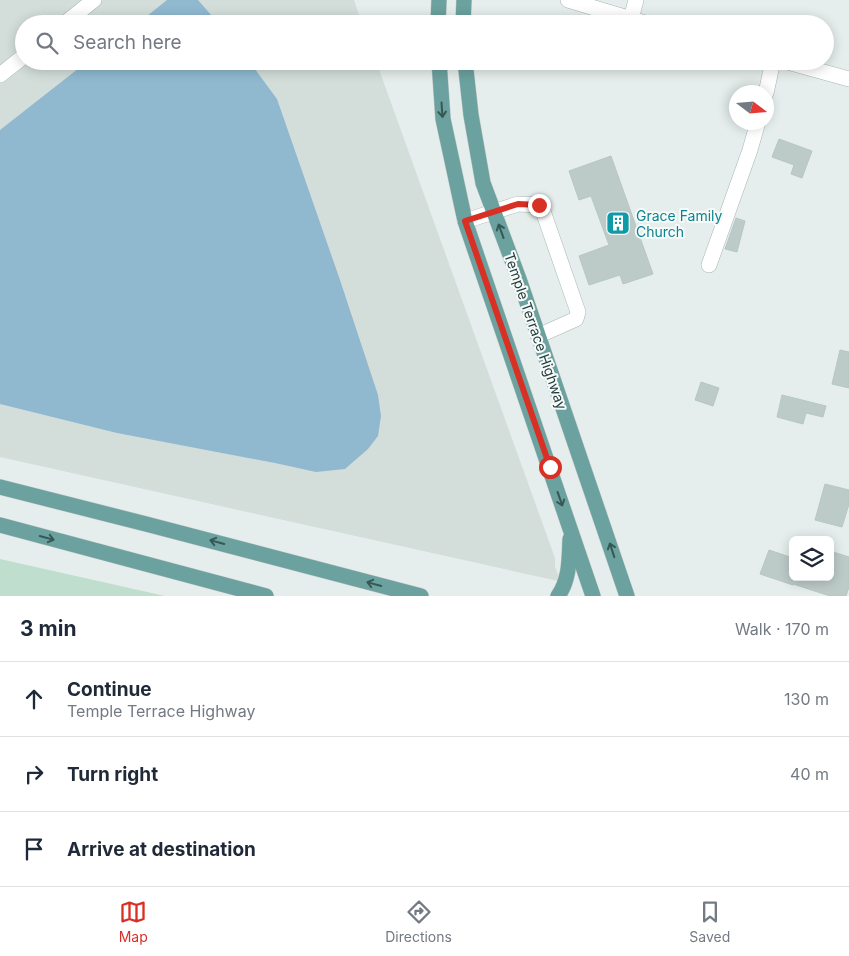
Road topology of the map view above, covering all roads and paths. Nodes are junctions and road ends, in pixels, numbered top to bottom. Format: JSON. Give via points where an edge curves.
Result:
{"nodes":[{"id":1,"x":94,"y":0,"type":"edge"},
{"id":2,"x":439,"y":0,"type":"edge"},
{"id":3,"x":464,"y":0,"type":"edge"},
{"id":4,"x":568,"y":0,"type":"edge"},
{"id":5,"x":636,"y":0,"type":"edge"},
{"id":6,"x":75,"y":15,"type":"edge"},
{"id":7,"x":438,"y":15,"type":"edge"},
{"id":8,"x":463,"y":15,"type":"edge"},
{"id":9,"x":618,"y":15,"type":"edge"},
{"id":10,"x":632,"y":15,"type":"edge"},
{"id":11,"x":15,"y":63,"type":"edge"},
{"id":12,"x":440,"y":70,"type":"edge"},
{"id":13,"x":466,"y":70,"type":"edge"},
{"id":14,"x":771,"y":70,"type":"edge"},
{"id":15,"x":816,"y":70,"type":"edge"},
{"id":16,"x":0,"y":75,"type":"edge"},
{"id":17,"x":849,"y":79,"type":"edge"},
{"id":18,"x":768,"y":85,"type":"edge"},
{"id":19,"x":756,"y":130,"type":"edge"},
{"id":20,"x":494,"y":211,"type":"junction"},
{"id":21,"x":465,"y":221,"type":"junction"},
{"id":22,"x":710,"y":265,"type":"dead end"},
{"id":23,"x":538,"y":336,"type":"junction"},
{"id":24,"x":0,"y":487,"type":"edge"},
{"id":25,"x":0,"y":525,"type":"edge"},
{"id":26,"x":571,"y":530,"type":"junction"},
{"id":27,"x":266,"y":596,"type":"edge"},
{"id":28,"x":421,"y":596,"type":"edge"},
{"id":29,"x":558,"y":596,"type":"edge"},
{"id":30,"x":593,"y":596,"type":"edge"},
{"id":31,"x":627,"y":596,"type":"edge"}],
"edges":[{"from":1,"to":6,"type":"street"},
{"from":2,"to":7,"type":"main road"},
{"from":3,"to":8,"type":"main road"},
{"from":4,"to":9,"type":"street"},
{"from":5,"to":10,"type":"street"},
{"from":11,"to":16,"type":"street"},
{"from":12,"to":21,"type":"main road","one_way":true,"via":[[443,119]]},
{"from":13,"to":20,"type":"main road","name":"Temple Terrace Highway","via":[[483,183]]},
{"from":14,"to":18,"type":"street"},
{"from":15,"to":17,"type":"street"},
{"from":19,"to":22,"type":"street"},
{"from":20,"to":21,"type":"street"},
{"from":23,"to":20,"type":"main road","name":"Temple Terrace Highway","one_way":true},
{"from":20,"to":23,"type":"street","via":[[518,204],[539,205],[544,214],[578,312],[576,320]]},
{"from":21,"to":26,"type":"main road","one_way":true},
{"from":31,"to":23,"type":"main road","name":"Temple Terrace Highway","one_way":true},
{"from":28,"to":24,"type":"main road","one_way":true},
{"from":25,"to":27,"type":"main road","one_way":true},
{"from":26,"to":29,"type":"main road","via":[[569,569]]},
{"from":26,"to":30,"type":"main road"}]}
